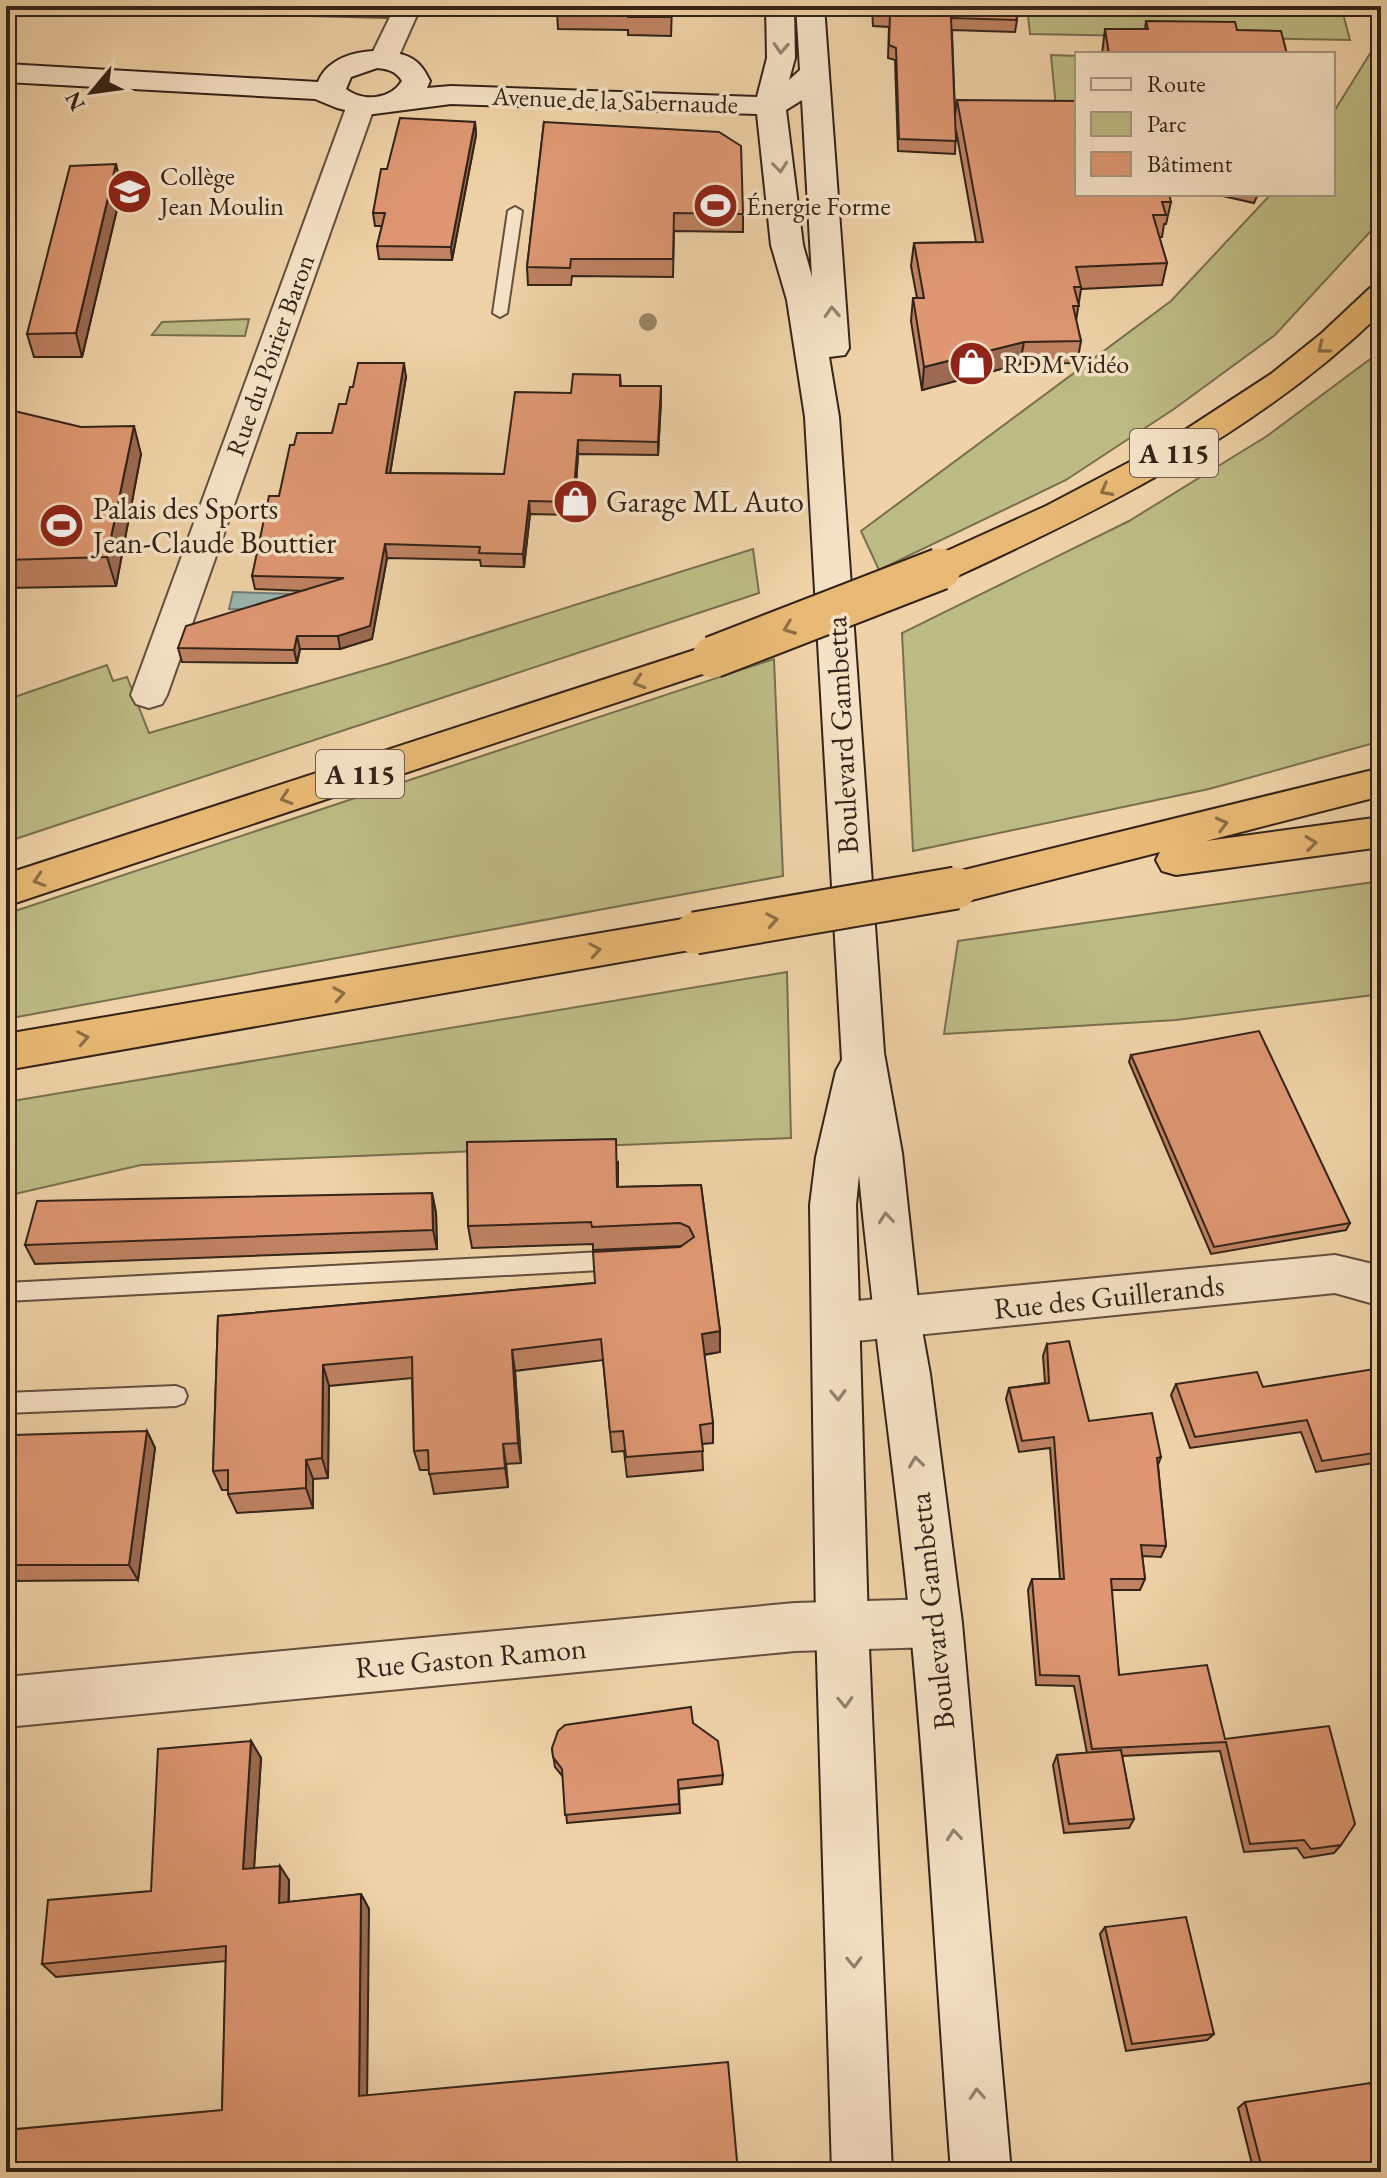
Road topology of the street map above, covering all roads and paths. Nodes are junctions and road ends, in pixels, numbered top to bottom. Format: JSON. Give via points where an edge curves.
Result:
{"nodes":[{"id":1,"x":268,"y":6,"type":"edge"},
{"id":2,"x":780,"y":6,"type":"edge"},
{"id":3,"x":810,"y":6,"type":"edge"},
{"id":4,"x":407,"y":8,"type":"edge"},
{"id":5,"x":6,"y":56,"type":"edge"},
{"id":6,"x":383,"y":60,"type":"junction"},
{"id":7,"x":343,"y":68,"type":"junction"},
{"id":8,"x":411,"y":70,"type":"junction"},
{"id":9,"x":816,"y":70,"type":"junction"},
{"id":10,"x":6,"y":73,"type":"edge"},
{"id":11,"x":778,"y":97,"type":"junction"},
{"id":12,"x":401,"y":99,"type":"junction"},
{"id":13,"x":349,"y":101,"type":"junction"},
{"id":14,"x":819,"y":116,"type":"junction"},
{"id":15,"x":515,"y":211,"type":"dead end"},
{"id":16,"x":1381,"y":295,"type":"edge"},
{"id":17,"x":500,"y":313,"type":"dead end"},
{"id":18,"x":822,"y":417,"type":"junction"},
{"id":19,"x":149,"y":695,"type":"dead end"},
{"id":20,"x":1381,"y":782,"type":"edge"},
{"id":21,"x":1381,"y":832,"type":"edge"},
{"id":22,"x":956,"y":888,"type":"junction"},
{"id":23,"x":6,"y":890,"type":"edge"},
{"id":24,"x":6,"y":1052,"type":"edge"},
{"id":25,"x":862,"y":1053,"type":"junction"},
{"id":26,"x":649,"y":1259,"type":"edge"},
{"id":27,"x":1381,"y":1286,"type":"edge"},
{"id":28,"x":6,"y":1292,"type":"edge"},
{"id":29,"x":896,"y":1319,"type":"junction"},
{"id":30,"x":836,"y":1323,"type":"junction"},
{"id":31,"x":176,"y":1396,"type":"dead end"},
{"id":32,"x":6,"y":1403,"type":"edge"},
{"id":33,"x":936,"y":1623,"type":"junction"},
{"id":34,"x":842,"y":1624,"type":"junction"},
{"id":35,"x":6,"y":1702,"type":"edge"},
{"id":36,"x":862,"y":2172,"type":"edge"},
{"id":37,"x":981,"y":2172,"type":"edge"}],
"edges":[{"from":1,"to":4,"type":"street"},
{"from":2,"to":11,"type":"main road","name":"Boulevard Gambetta","one_way":true},
{"from":3,"to":9,"type":"main road","name":"Boulevard Gambetta"},
{"from":4,"to":6,"type":"street"},
{"from":5,"to":7,"type":"main road"},
{"from":6,"to":7,"type":"main road"},
{"from":6,"to":8,"type":"main road","name":"Avenue de la Sabernaude"},
{"from":7,"to":13,"type":"main road","via":[[330,83],[331,91]]},
{"from":8,"to":11,"type":"main road","name":"Avenue de la Sabernaude","via":[[423,75]]},
{"from":8,"to":12,"type":"main road","via":[[414,88]]},
{"from":9,"to":11,"type":"main road"},
{"from":9,"to":14,"type":"main road","name":"Boulevard Gambetta"},
{"from":10,"to":13,"type":"main road","via":[[298,88]]},
{"from":11,"to":12,"type":"main road","name":"Avenue de la Sabernaude"},
{"from":11,"to":14,"type":"main road"},
{"from":11,"to":18,"type":"main road","name":"Boulevard Gambetta","one_way":true,"via":[[787,245],[803,300]]},
{"from":12,"to":13,"type":"main road","name":"Avenue de la Sabernaude","via":[[387,104]]},
{"from":13,"to":19,"type":"street","name":"Rue du Poirier Baron"},
{"from":18,"to":14,"type":"main road","name":"Boulevard Gambetta","one_way":true,"via":[[833,329]]},
{"from":15,"to":17,"type":"lane"},
{"from":16,"to":23,"type":"highway","number":"A 115","one_way":true,"bridge":true,"via":[[1300,367],[1223,424],[1049,520],[940,569],[713,657]]},
{"from":18,"to":25,"type":"main road","name":"Boulevard Gambetta"},
{"from":22,"to":20,"type":"highway","one_way":true},
{"from":22,"to":21,"type":"highway","one_way":true},
{"from":24,"to":22,"type":"highway","one_way":true,"bridge":true},
{"from":29,"to":25,"type":"main road","name":"Boulevard Gambetta","one_way":true,"via":[[880,1153]]},
{"from":25,"to":30,"type":"main road","name":"Boulevard Gambetta","via":[[833,1205]]},
{"from":26,"to":28,"type":"lane"},
{"from":27,"to":29,"type":"street","name":"Rue des Guillerands","via":[[1335,1274]]},
{"from":29,"to":30,"type":"street","name":"Rue des Guillerands"},
{"from":33,"to":29,"type":"main road","name":"Boulevard Gambetta","one_way":true},
{"from":30,"to":34,"type":"main road","name":"Boulevard Gambetta","one_way":true},
{"from":31,"to":32,"type":"lane"},
{"from":33,"to":34,"type":"street","name":"Rue Gaston Ramon"},
{"from":37,"to":33,"type":"main road","name":"Boulevard Gambetta","one_way":true},
{"from":34,"to":35,"type":"street","name":"Rue Gaston Ramon"},
{"from":34,"to":36,"type":"main road","name":"Boulevard Gambetta","one_way":true}]}
